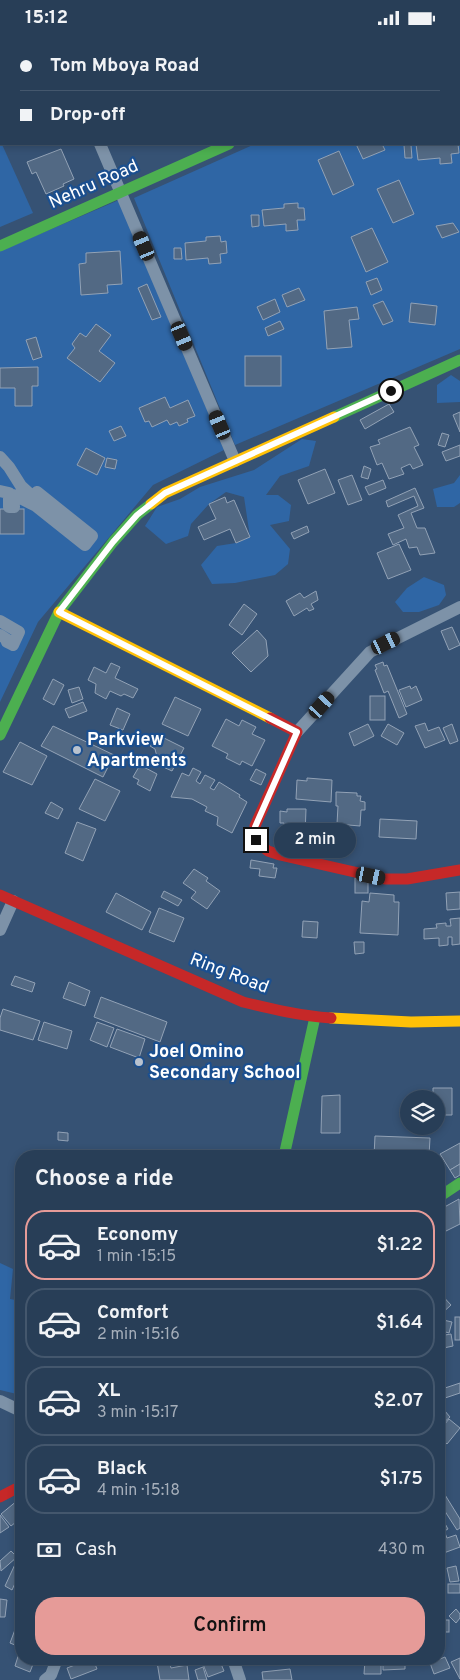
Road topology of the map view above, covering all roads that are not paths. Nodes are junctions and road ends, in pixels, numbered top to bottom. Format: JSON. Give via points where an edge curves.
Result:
{"nodes":[{"id":1,"x":100,"y":145,"type":"edge"},
{"id":2,"x":227,"y":145,"type":"edge"},
{"id":3,"x":121,"y":193,"type":"junction"},
{"id":4,"x":0,"y":246,"type":"edge"},
{"id":5,"x":460,"y":360,"type":"edge"},
{"id":6,"x":0,"y":457,"type":"edge"},
{"id":7,"x":236,"y":461,"type":"junction"},
{"id":8,"x":0,"y":491,"type":"edge"},
{"id":9,"x":460,"y":607,"type":"edge"},
{"id":10,"x":59,"y":612,"type":"junction"},
{"id":11,"x":0,"y":621,"type":"edge"},
{"id":12,"x":0,"y":635,"type":"edge"},
{"id":13,"x":297,"y":732,"type":"junction"},
{"id":14,"x":0,"y":735,"type":"edge"},
{"id":15,"x":460,"y":870,"type":"edge"},
{"id":16,"x":0,"y":895,"type":"edge"},
{"id":17,"x":13,"y":901,"type":"junction"},
{"id":18,"x":0,"y":930,"type":"edge"},
{"id":19,"x":315,"y":1017,"type":"junction"},
{"id":20,"x":460,"y":1021,"type":"edge"},
{"id":21,"x":285,"y":1150,"type":"edge"},
{"id":22,"x":460,"y":1183,"type":"edge"},
{"id":23,"x":445,"y":1193,"type":"edge"},
{"id":24,"x":0,"y":1401,"type":"edge"},
{"id":25,"x":15,"y":1408,"type":"edge"},
{"id":26,"x":15,"y":1489,"type":"edge"},
{"id":27,"x":0,"y":1497,"type":"edge"},
{"id":28,"x":54,"y":1665,"type":"edge"},
{"id":29,"x":235,"y":1665,"type":"edge"},
{"id":30,"x":45,"y":1680,"type":"edge"},
{"id":31,"x":240,"y":1680,"type":"edge"}],
"edges":[{"from":1,"to":3,"type":"street"},
{"from":2,"to":3,"type":"street","name":"Nehru Road"},
{"from":3,"to":4,"type":"street","name":"Nehru Road"},
{"from":3,"to":7,"type":"street"},
{"from":5,"to":7,"type":"street"},
{"from":6,"to":8,"type":"street","via":[[33,497],[38,492],[92,536],[85,545],[36,507],[16,496],[13,495],[14,507],[9,507],[9,493]]},
{"from":7,"to":10,"type":"street","via":[[165,493],[137,515]]},
{"from":9,"to":13,"type":"street","via":[[370,652]]},
{"from":10,"to":13,"type":"street"},
{"from":10,"to":14,"type":"street"},
{"from":11,"to":12,"type":"street","via":[[19,632],[13,645]]},
{"from":13,"to":15,"type":"street","via":[[255,827],[256,840],[264,849],[385,879],[407,879]]},
{"from":16,"to":17,"type":"street","name":"Ring Road"},
{"from":17,"to":18,"type":"street"},
{"from":17,"to":19,"type":"street","name":"Ring Road","via":[[243,1002]]},
{"from":19,"to":20,"type":"street","name":"Ring Road"},
{"from":19,"to":21,"type":"street"},
{"from":22,"to":23,"type":"street"},
{"from":24,"to":25,"type":"street"},
{"from":26,"to":27,"type":"street"},
{"from":28,"to":30,"type":"street"},
{"from":29,"to":31,"type":"street"}]}
